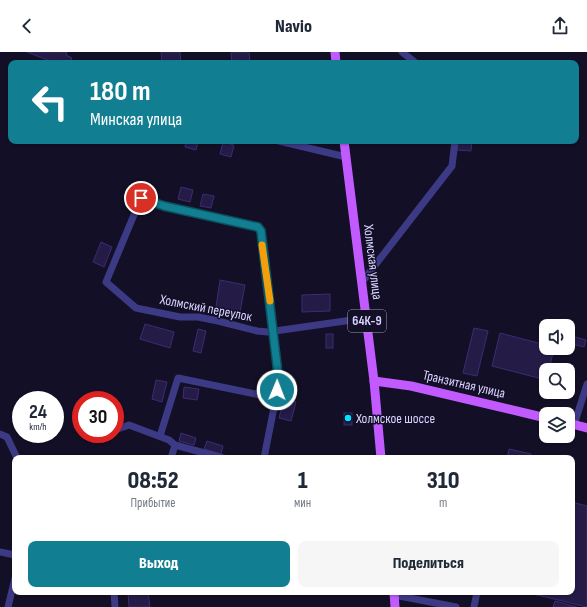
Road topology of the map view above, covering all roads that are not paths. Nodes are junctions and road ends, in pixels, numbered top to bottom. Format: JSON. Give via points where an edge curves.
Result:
{"nodes":[{"id":1,"x":402,"y":52,"type":"edge"},
{"id":2,"x":412,"y":60,"type":"edge"},
{"id":3,"x":292,"y":144,"type":"edge"},
{"id":4,"x":344,"y":144,"type":"edge"},
{"id":5,"x":455,"y":144,"type":"edge"},
{"id":6,"x":346,"y":157,"type":"junction"},
{"id":7,"x":362,"y":282,"type":"junction"},
{"id":8,"x":366,"y":318,"type":"junction"},
{"id":9,"x":273,"y":331,"type":"junction"},
{"id":10,"x":374,"y":381,"type":"junction"},
{"id":11,"x":587,"y":384,"type":"edge"},
{"id":12,"x":275,"y":398,"type":"junction"},
{"id":13,"x":575,"y":414,"type":"edge"},
{"id":14,"x":539,"y":416,"type":"edge"},
{"id":15,"x":575,"y":425,"type":"edge"},
{"id":16,"x":124,"y":427,"type":"edge"},
{"id":17,"x":587,"y":428,"type":"edge"},
{"id":18,"x":0,"y":434,"type":"edge"},
{"id":19,"x":160,"y":436,"type":"junction"},
{"id":20,"x":175,"y":445,"type":"junction"},
{"id":21,"x":16,"y":455,"type":"edge"},
{"id":22,"x":171,"y":455,"type":"edge"},
{"id":23,"x":212,"y":455,"type":"edge"},
{"id":24,"x":265,"y":455,"type":"edge"},
{"id":25,"x":381,"y":455,"type":"edge"},
{"id":26,"x":0,"y":552,"type":"edge"},
{"id":27,"x":12,"y":554,"type":"edge"},
{"id":28,"x":12,"y":590,"type":"edge"},
{"id":29,"x":114,"y":595,"type":"edge"},
{"id":30,"x":394,"y":595,"type":"edge"},
{"id":31,"x":403,"y":595,"type":"edge"},
{"id":32,"x":476,"y":595,"type":"edge"},
{"id":33,"x":8,"y":607,"type":"edge"},
{"id":34,"x":115,"y":607,"type":"edge"},
{"id":35,"x":395,"y":607,"type":"edge"},
{"id":36,"x":456,"y":607,"type":"edge"},
{"id":37,"x":474,"y":607,"type":"edge"}],
"edges":[{"from":1,"to":2,"type":"street"},
{"from":3,"to":6,"type":"street"},
{"from":4,"to":6,"type":"main road","name":"Холмская улица","number":"64К-9"},
{"from":5,"to":7,"type":"street","via":[[452,166]]},
{"from":6,"to":7,"type":"main road","name":"Холмская улица","number":"64К-9"},
{"from":7,"to":8,"type":"main road","name":"Холмская улица","number":"64К-9"},
{"from":8,"to":9,"type":"street","name":"Холмский переулок"},
{"from":8,"to":10,"type":"main road","name":"Холмская улица","number":"64К-9"},
{"from":9,"to":9,"type":"street","name":"Холмский переулок","via":[[261,231],[258,227],[164,206],[141,198],[106,282],[136,308],[180,317],[198,317],[257,331]]},
{"from":9,"to":12,"type":"street","via":[[279,382]]},
{"from":10,"to":14,"type":"main road","name":"Транзитная улица","via":[[411,386]]},
{"from":10,"to":25,"type":"main road","name":"Холмская улица","number":"64К-9"},
{"from":11,"to":13,"type":"street"},
{"from":12,"to":19,"type":"street","via":[[178,378]]},
{"from":12,"to":24,"type":"street"},
{"from":15,"to":17,"type":"main road"},
{"from":16,"to":19,"type":"street","via":[[129,425]]},
{"from":18,"to":21,"type":"street","via":[[7,437]]},
{"from":19,"to":20,"type":"street"},
{"from":20,"to":22,"type":"street"},
{"from":20,"to":23,"type":"street"},
{"from":26,"to":27,"type":"street"},
{"from":28,"to":33,"type":"street"},
{"from":29,"to":34,"type":"street"},
{"from":30,"to":35,"type":"main road"},
{"from":31,"to":36,"type":"street"},
{"from":32,"to":37,"type":"street"}]}
